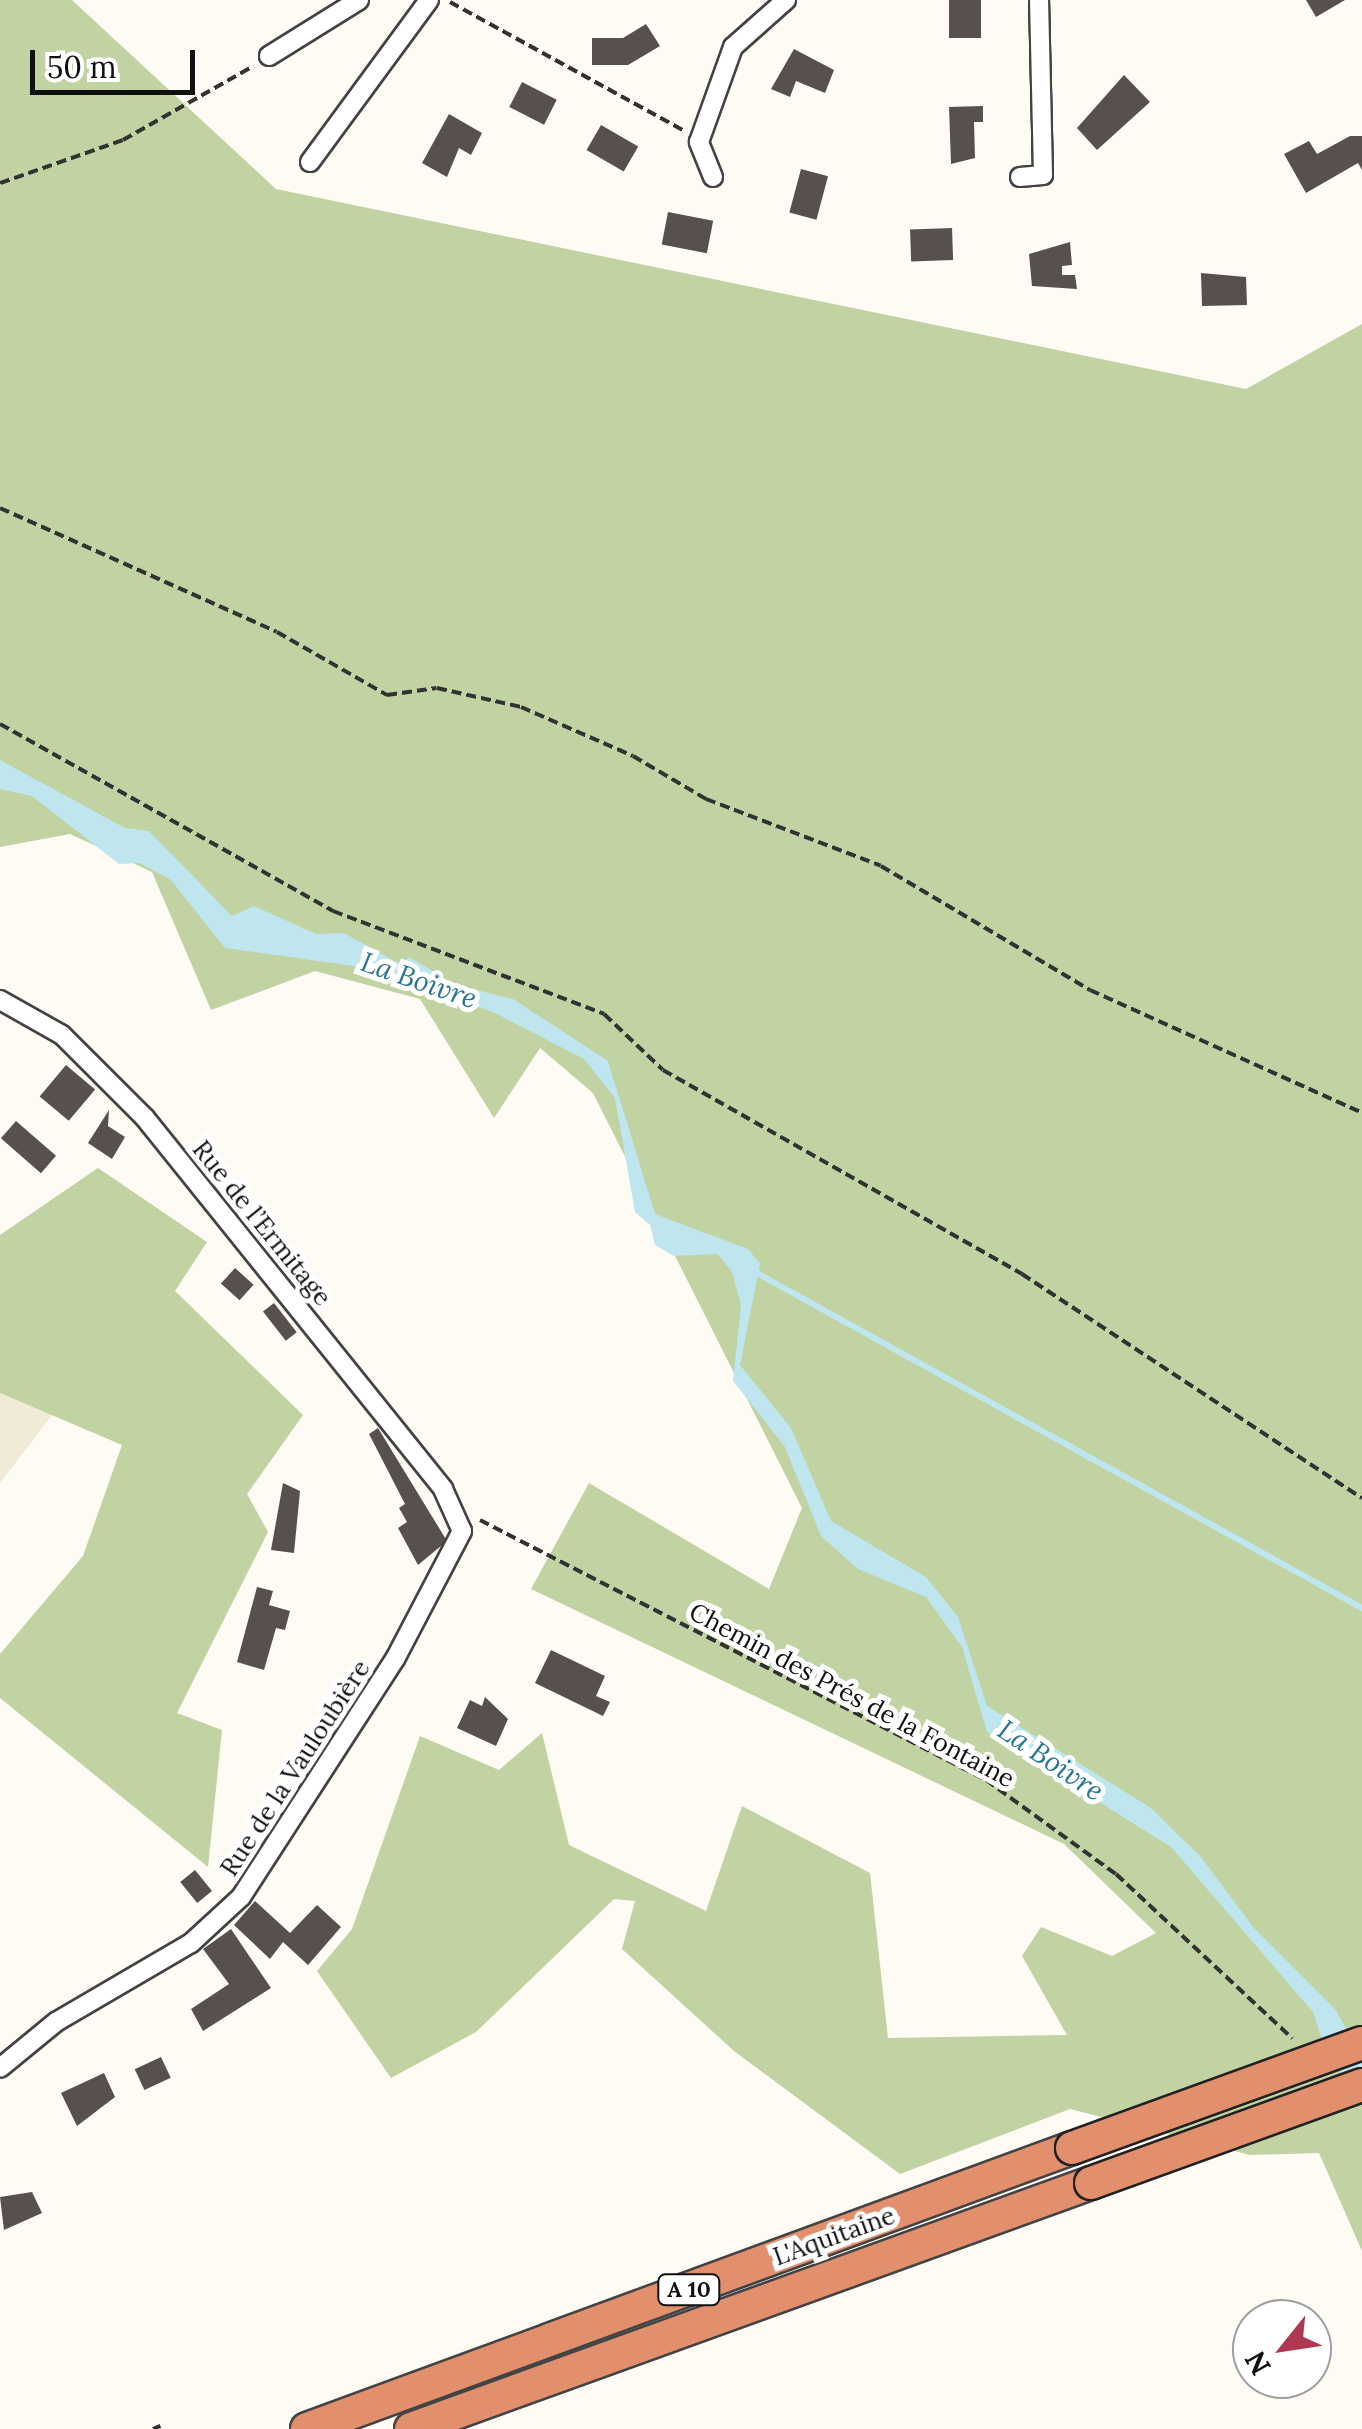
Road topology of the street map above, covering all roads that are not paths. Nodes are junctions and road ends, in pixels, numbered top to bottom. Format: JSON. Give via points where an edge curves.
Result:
{"nodes":[{"id":1,"x":358,"y":0,"type":"edge"},
{"id":2,"x":428,"y":0,"type":"edge"},
{"id":3,"x":786,"y":0,"type":"edge"},
{"id":4,"x":1039,"y":0,"type":"edge"},
{"id":5,"x":269,"y":56,"type":"road end"},
{"id":6,"x":310,"y":162,"type":"dead end"},
{"id":7,"x":1020,"y":176,"type":"dead end"},
{"id":8,"x":712,"y":177,"type":"dead end"},
{"id":9,"x":0,"y":1000,"type":"edge"},
{"id":10,"x":455,"y":1509,"type":"joint"},
{"id":11,"x":1362,"y":2043,"type":"edge"},
{"id":12,"x":0,"y":2068,"type":"edge"},
{"id":13,"x":1362,"y":2084,"type":"edge"},
{"id":14,"x":307,"y":2429,"type":"edge"},
{"id":15,"x":410,"y":2429,"type":"edge"}],
"edges":[{"from":1,"to":5,"type":"street"},
{"from":2,"to":6,"type":"street"},
{"from":3,"to":8,"type":"street","via":[[733,47],[699,142]]},
{"from":4,"to":7,"type":"street","via":[[1043,175]]},
{"from":9,"to":10,"type":"street","name":"Rue de l’Ermitage","via":[[62,1034],[145,1118]]},
{"from":10,"to":12,"type":"street","name":"Rue de la Vauloubière","via":[[462,1532],[453,1562],[241,1897],[191,1943],[56,2022]]},
{"from":11,"to":14,"type":"highway","name":"L'Aquitaine","number":"A 10","bridge":true},
{"from":13,"to":15,"type":"highway","name":"L'Aquitaine","number":"A 10","bridge":true}]}
